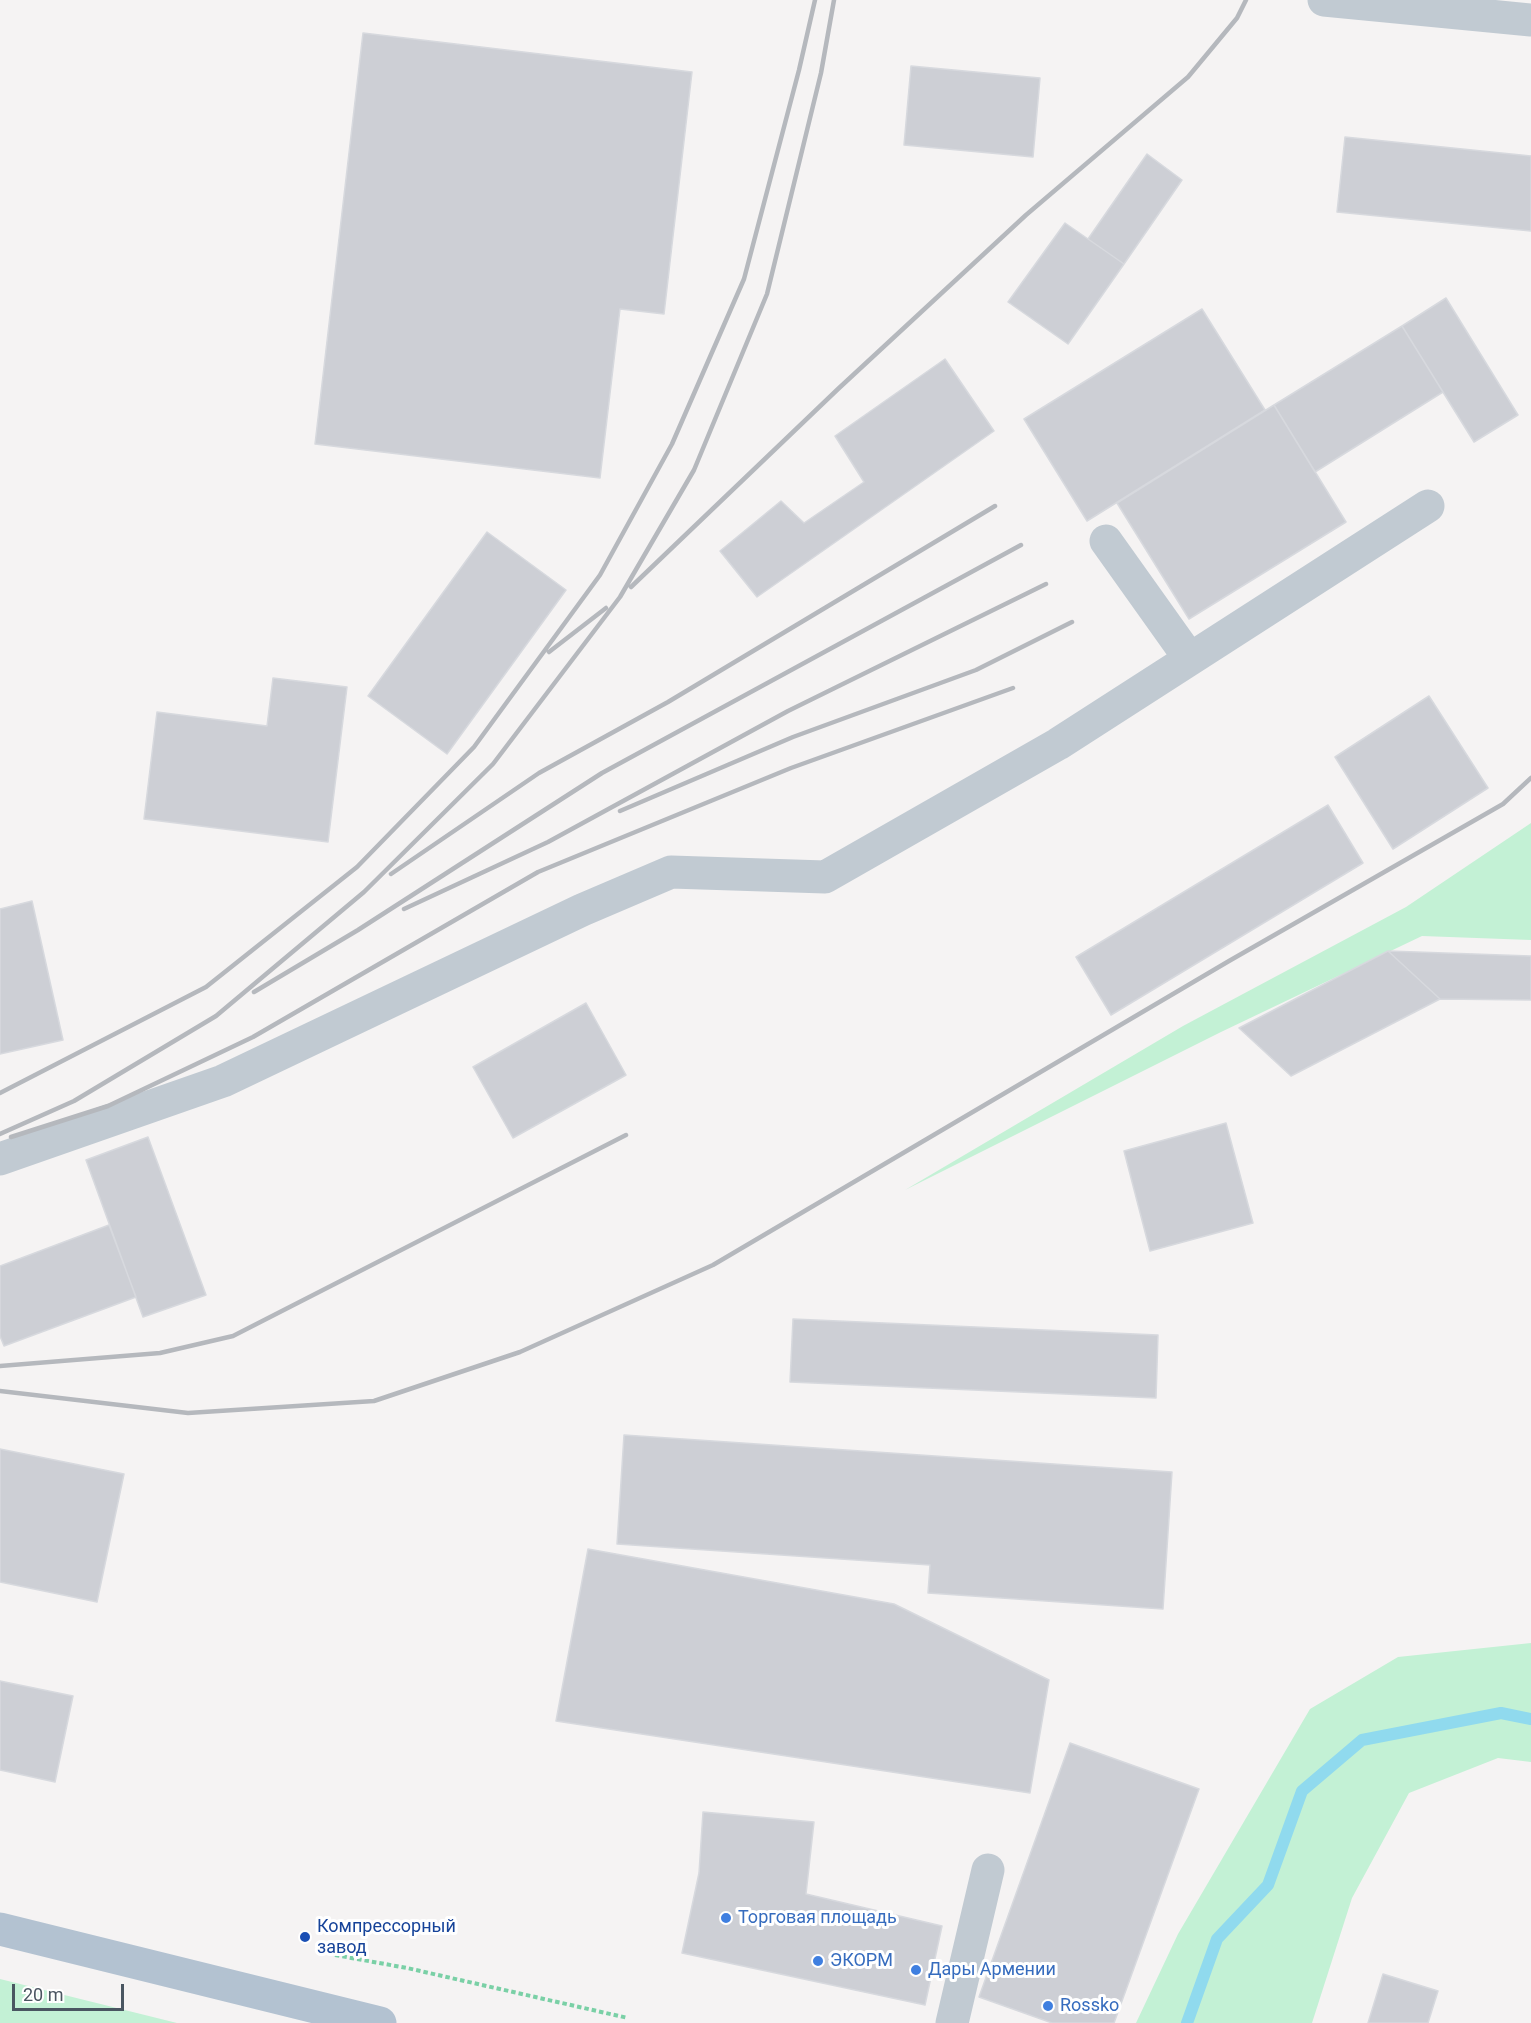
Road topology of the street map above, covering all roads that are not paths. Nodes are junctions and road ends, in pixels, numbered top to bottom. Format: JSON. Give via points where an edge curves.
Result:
{"nodes":[{"id":1,"x":1324,"y":0,"type":"edge"},
{"id":2,"x":1531,"y":20,"type":"edge"},
{"id":3,"x":1428,"y":506,"type":"dead end"},
{"id":4,"x":1106,"y":541,"type":"dead end"},
{"id":5,"x":1190,"y":659,"type":"junction"},
{"id":6,"x":0,"y":1159,"type":"edge"},
{"id":7,"x":988,"y":1870,"type":"dead end"},
{"id":8,"x":0,"y":1929,"type":"edge"},
{"id":9,"x":380,"y":2023,"type":"edge"},
{"id":10,"x":952,"y":2023,"type":"edge"}],
"edges":[{"from":1,"to":2,"type":"street"},
{"from":3,"to":5,"type":"street"},
{"from":4,"to":5,"type":"street"},
{"from":5,"to":6,"type":"street","via":[[1058,744],[825,877],[671,872],[582,910],[223,1081]]},
{"from":7,"to":10,"type":"street"},
{"from":8,"to":9,"type":"main road"}]}
